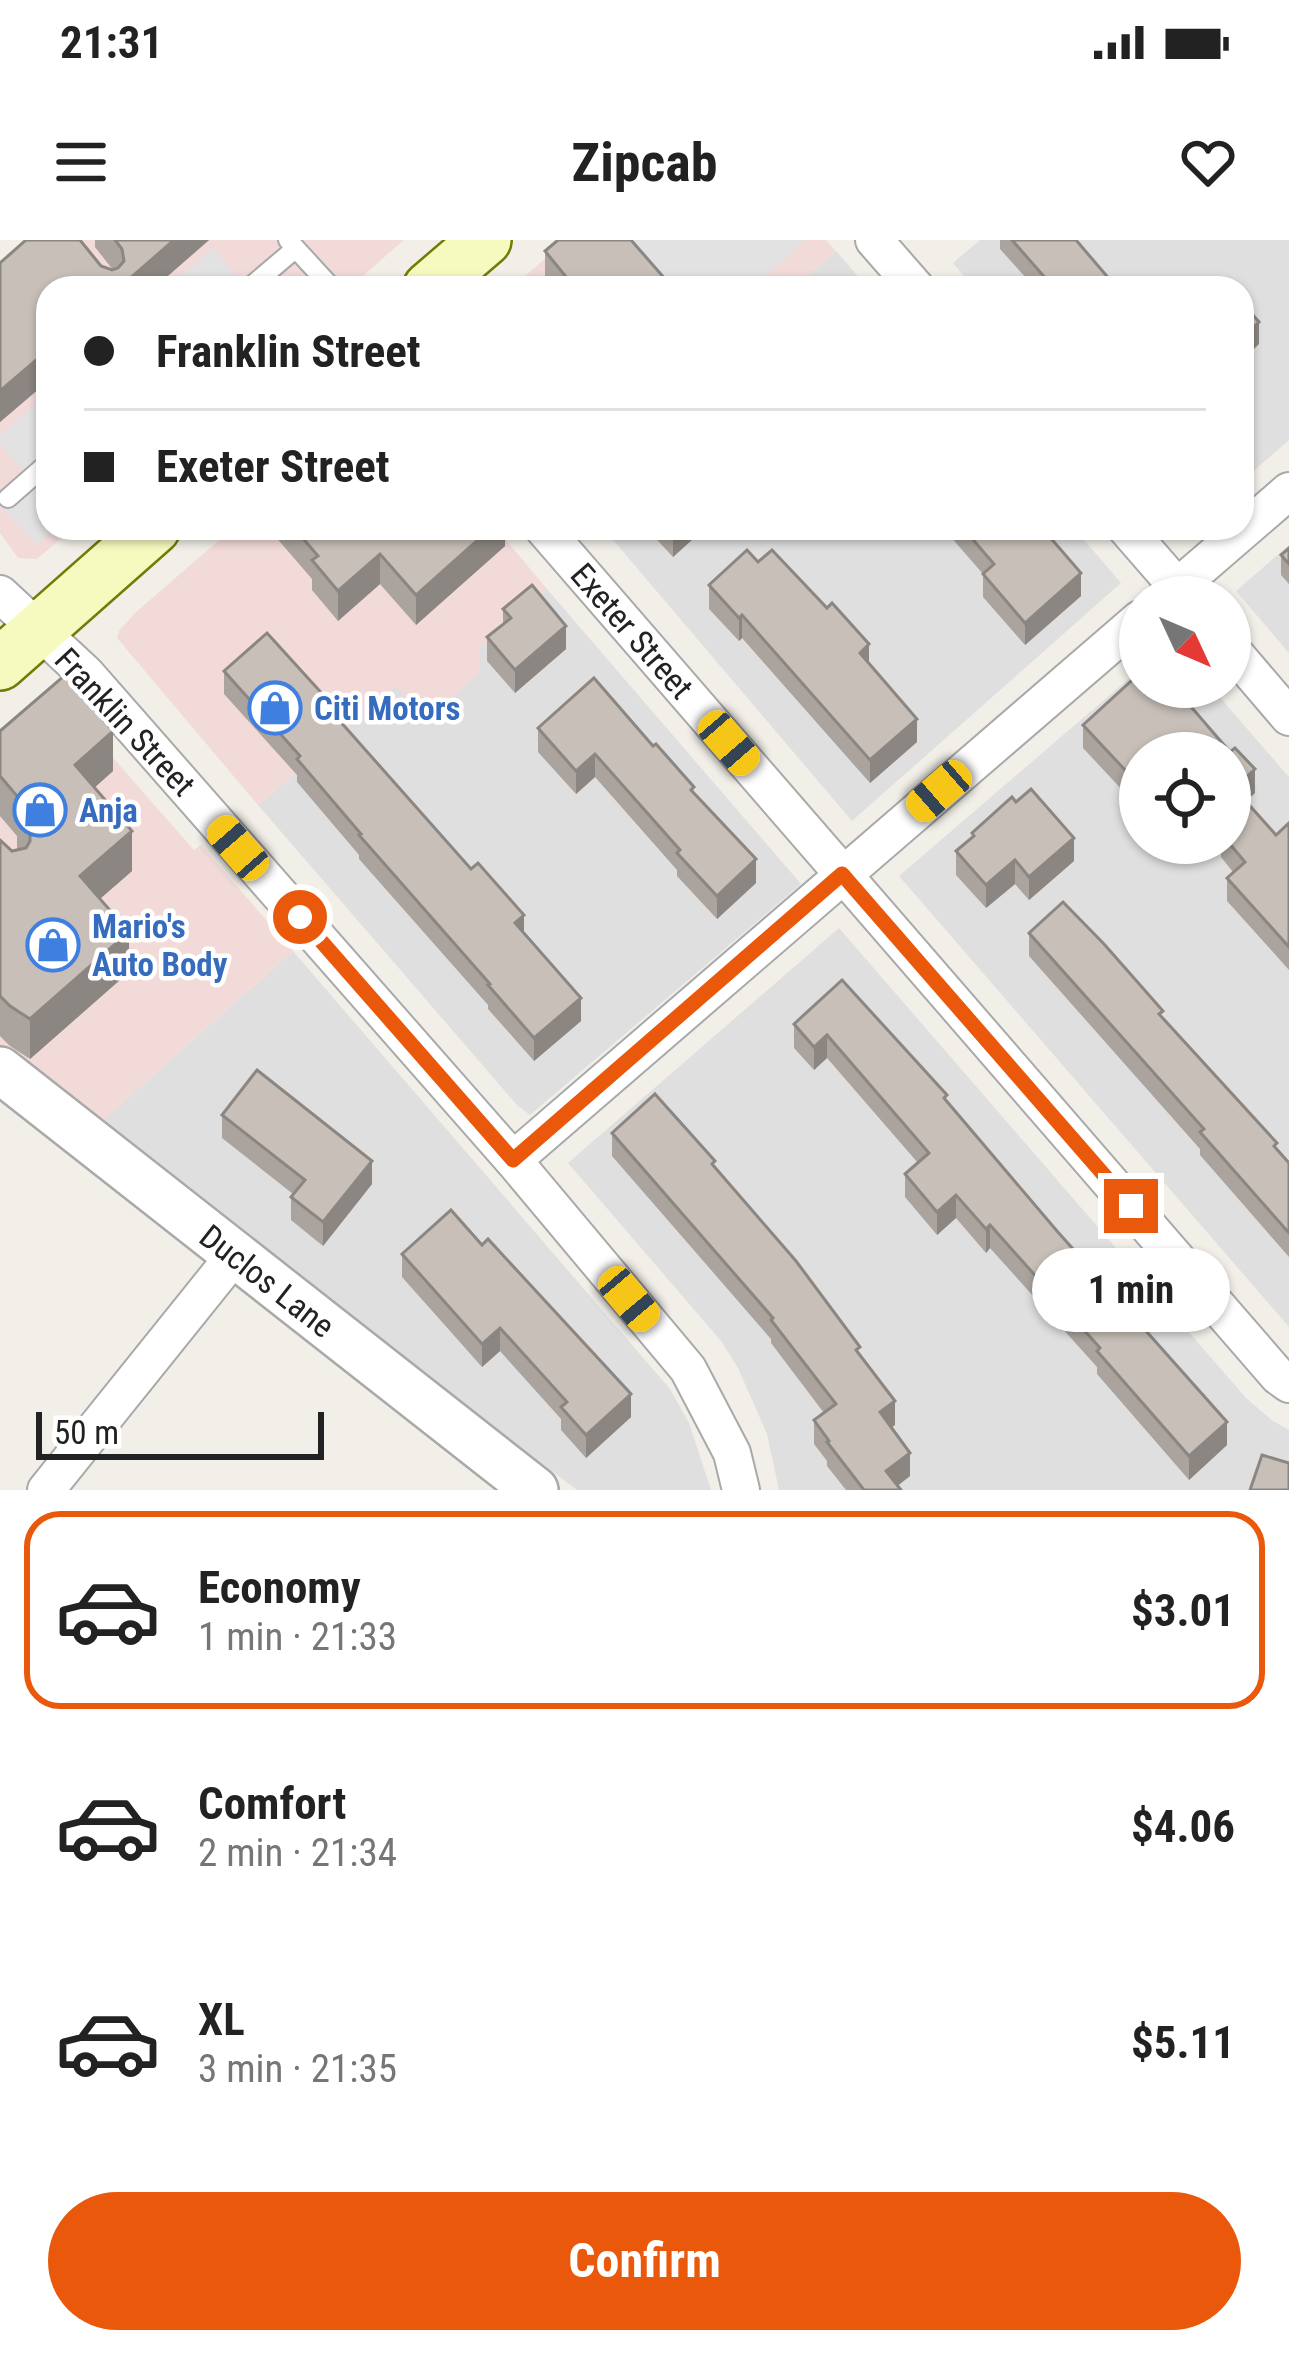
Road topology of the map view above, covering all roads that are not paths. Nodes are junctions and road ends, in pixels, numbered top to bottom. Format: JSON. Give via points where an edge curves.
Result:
{"nodes":[{"id":1,"x":484,"y":240,"type":"edge"},
{"id":2,"x":874,"y":240,"type":"edge"},
{"id":3,"x":292,"y":244,"type":"edge"},
{"id":4,"x":261,"y":276,"type":"edge"},
{"id":5,"x":321,"y":276,"type":"edge"},
{"id":6,"x":443,"y":276,"type":"edge"},
{"id":7,"x":906,"y":276,"type":"edge"},
{"id":8,"x":36,"y":474,"type":"edge"},
{"id":9,"x":1289,"y":491,"type":"edge"},
{"id":10,"x":8,"y":498,"type":"dead end"},
{"id":11,"x":1254,"y":523,"type":"edge"},
{"id":12,"x":140,"y":540,"type":"edge"},
{"id":13,"x":553,"y":540,"type":"edge"},
{"id":14,"x":1135,"y":540,"type":"edge"},
{"id":15,"x":1236,"y":540,"type":"edge"},
{"id":16,"x":1163,"y":576,"type":"edge"},
{"id":17,"x":1197,"y":576,"type":"edge"},
{"id":18,"x":0,"y":594,"type":"edge"},
{"id":19,"x":38,"y":630,"type":"junction"},
{"id":20,"x":1119,"y":638,"type":"edge"},
{"id":21,"x":0,"y":664,"type":"edge"},
{"id":22,"x":1251,"y":673,"type":"edge"},
{"id":23,"x":1289,"y":717,"type":"edge"},
{"id":24,"x":842,"y":874,"type":"junction"},
{"id":25,"x":0,"y":1070,"type":"edge"},
{"id":26,"x":513,"y":1160,"type":"junction"},
{"id":27,"x":234,"y":1256,"type":"junction"},
{"id":28,"x":1289,"y":1384,"type":"edge"},
{"id":29,"x":46,"y":1490,"type":"edge"},
{"id":30,"x":535,"y":1490,"type":"edge"},
{"id":31,"x":741,"y":1490,"type":"edge"}],
"edges":[{"from":1,"to":6,"type":"main road"},
{"from":2,"to":7,"type":"street"},
{"from":3,"to":4,"type":"lane"},
{"from":3,"to":5,"type":"lane"},
{"from":8,"to":10,"type":"lane"},
{"from":9,"to":11,"type":"street"},
{"from":12,"to":19,"type":"main road"},
{"from":13,"to":24,"type":"street","name":"Exeter Street"},
{"from":14,"to":16,"type":"street"},
{"from":15,"to":17,"type":"street"},
{"from":18,"to":19,"type":"street","name":"Franklin Street"},
{"from":19,"to":21,"type":"main road"},
{"from":19,"to":26,"type":"street","name":"Franklin Street","via":[[86,674]]},
{"from":20,"to":24,"type":"street"},
{"from":22,"to":23,"type":"street"},
{"from":24,"to":26,"type":"street"},
{"from":24,"to":28,"type":"street","name":"Exeter Street"},
{"from":25,"to":27,"type":"street","name":"Duclos Lane"},
{"from":26,"to":31,"type":"street","name":"Franklin Street","via":[[688,1369]]},
{"from":27,"to":29,"type":"street"},
{"from":27,"to":30,"type":"street","name":"Duclos Lane"}]}
